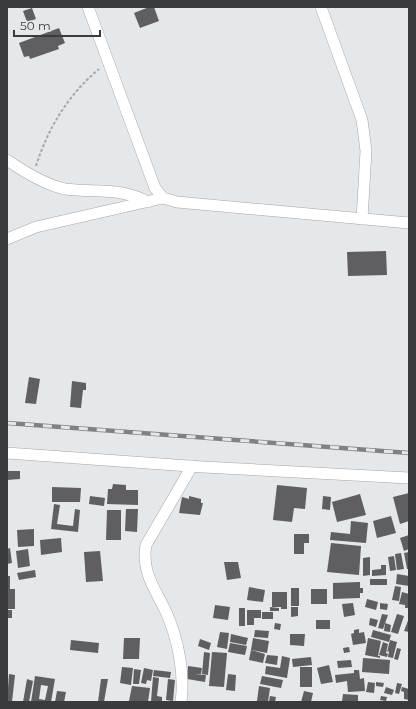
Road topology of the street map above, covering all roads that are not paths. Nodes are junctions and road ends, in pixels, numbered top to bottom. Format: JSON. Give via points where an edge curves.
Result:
{"nodes":[{"id":1,"x":88,"y":7,"type":"edge"},
{"id":2,"x":321,"y":7,"type":"edge"},
{"id":3,"x":7,"y":160,"type":"edge"},
{"id":4,"x":163,"y":198,"type":"junction"},
{"id":5,"x":148,"y":202,"type":"junction"},
{"id":6,"x":362,"y":219,"type":"junction"},
{"id":7,"x":409,"y":223,"type":"edge"},
{"id":8,"x":7,"y":239,"type":"edge"},
{"id":9,"x":7,"y":453,"type":"edge"},
{"id":10,"x":192,"y":466,"type":"junction"},
{"id":11,"x":409,"y":478,"type":"edge"},
{"id":12,"x":181,"y":702,"type":"edge"}],
"edges":[{"from":1,"to":4,"type":"street","via":[[155,188]]},
{"from":2,"to":6,"type":"street","via":[[362,120],[366,151]]},
{"from":3,"to":5,"type":"street","via":[[63,188],[87,192],[115,191],[138,196]]},
{"from":4,"to":5,"type":"street"},
{"from":4,"to":6,"type":"street","via":[[177,202]]},
{"from":5,"to":8,"type":"street","via":[[36,227]]},
{"from":6,"to":7,"type":"street"},
{"from":9,"to":10,"type":"street"},
{"from":10,"to":11,"type":"street"},
{"from":10,"to":12,"type":"street","via":[[146,545],[144,556],[146,571],[173,630],[182,682]]}]}
